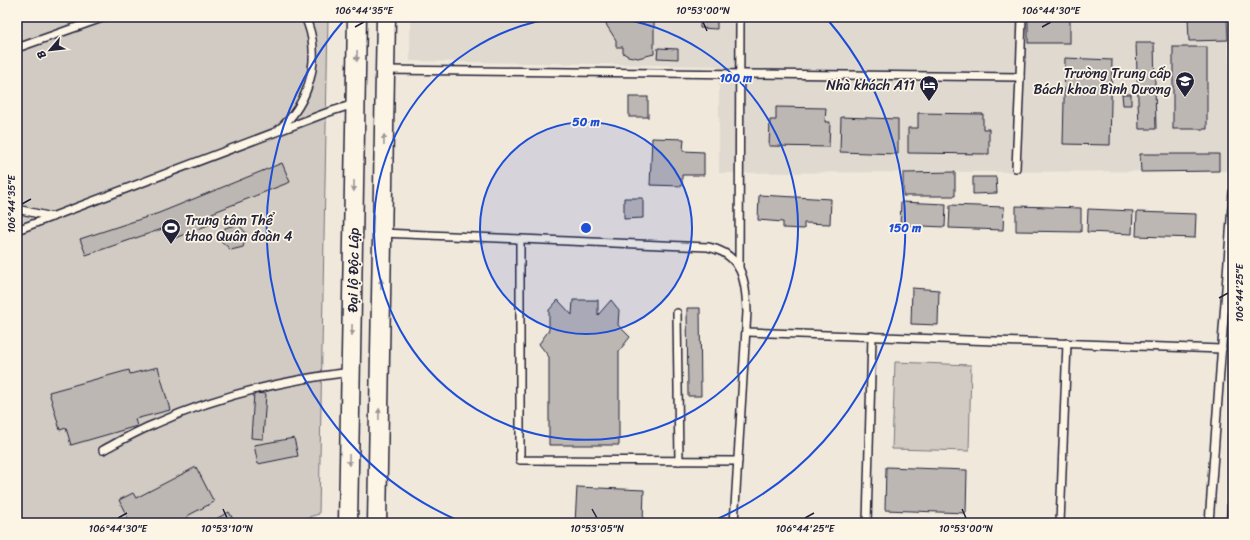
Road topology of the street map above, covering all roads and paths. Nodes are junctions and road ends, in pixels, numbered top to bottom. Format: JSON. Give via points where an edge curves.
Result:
{"nodes":[{"id":1,"x":105,"y":17,"type":"edge"},
{"id":2,"x":305,"y":17,"type":"edge"},
{"id":3,"x":357,"y":17,"type":"edge"},
{"id":4,"x":386,"y":17,"type":"edge"},
{"id":5,"x":740,"y":17,"type":"edge"},
{"id":6,"x":1022,"y":17,"type":"edge"},
{"id":7,"x":17,"y":48,"type":"edge"},
{"id":8,"x":385,"y":70,"type":"junction"},
{"id":9,"x":740,"y":74,"type":"junction"},
{"id":10,"x":1020,"y":77,"type":"junction"},
{"id":11,"x":356,"y":104,"type":"junction"},
{"id":12,"x":272,"y":135,"type":"junction"},
{"id":13,"x":1016,"y":168,"type":"dead end"},
{"id":14,"x":1233,"y":192,"type":"edge"},
{"id":15,"x":17,"y":209,"type":"edge"},
{"id":16,"x":52,"y":217,"type":"junction"},
{"id":17,"x":17,"y":230,"type":"edge"},
{"id":18,"x":382,"y":233,"type":"junction"},
{"id":19,"x":520,"y":239,"type":"junction"},
{"id":20,"x":739,"y":268,"type":"junction"},
{"id":21,"x":677,"y":314,"type":"dead end"},
{"id":22,"x":746,"y":332,"type":"junction"},
{"id":23,"x":872,"y":336,"type":"junction"},
{"id":24,"x":1067,"y":343,"type":"junction"},
{"id":25,"x":1222,"y":349,"type":"junction"},
{"id":26,"x":351,"y":372,"type":"junction"},
{"id":27,"x":103,"y":450,"type":"dead end"},
{"id":28,"x":679,"y":461,"type":"junction"},
{"id":29,"x":738,"y":461,"type":"junction"},
{"id":30,"x":348,"y":523,"type":"edge"},
{"id":31,"x":377,"y":523,"type":"edge"},
{"id":32,"x":734,"y":523,"type":"edge"},
{"id":33,"x":867,"y":523,"type":"edge"},
{"id":34,"x":1060,"y":523,"type":"edge"},
{"id":35,"x":1209,"y":523,"type":"edge"}],
"edges":[{"from":1,"to":7,"type":"lane"},
{"from":2,"to":12,"type":"lane","via":[[313,51],[310,82],[286,124]]},
{"from":3,"to":11,"type":"main road","name":"Đại lộ Độc Lập","one_way":true},
{"from":4,"to":8,"type":"main road","name":"Đại lộ Độc Lập"},
{"from":5,"to":9,"type":"lane"},
{"from":6,"to":10,"type":"lane"},
{"from":8,"to":9,"type":"lane"},
{"from":18,"to":8,"type":"main road","name":"Đại lộ Độc Lập","one_way":true},
{"from":9,"to":10,"type":"lane"},
{"from":9,"to":20,"type":"lane"},
{"from":10,"to":13,"type":"lane"},
{"from":11,"to":12,"type":"lane"},
{"from":11,"to":26,"type":"main road","name":"Đại lộ Độc Lập","one_way":true},
{"from":12,"to":16,"type":"lane"},
{"from":14,"to":25,"type":"lane"},
{"from":15,"to":16,"type":"lane"},
{"from":16,"to":17,"type":"lane"},
{"from":18,"to":19,"type":"lane"},
{"from":31,"to":18,"type":"main road","name":"Đại lộ Độc Lập","one_way":true},
{"from":19,"to":20,"type":"lane","via":[[708,247],[728,255]]},
{"from":19,"to":28,"type":"lane","via":[[520,460]]},
{"from":20,"to":22,"type":"lane","via":[[747,300]]},
{"from":21,"to":28,"type":"lane"},
{"from":22,"to":23,"type":"lane"},
{"from":22,"to":29,"type":"lane"},
{"from":23,"to":24,"type":"lane"},
{"from":23,"to":33,"type":"lane"},
{"from":24,"to":25,"type":"lane"},
{"from":24,"to":34,"type":"lane"},
{"from":25,"to":35,"type":"lane"},
{"from":26,"to":27,"type":"lane","via":[[287,381],[214,401],[154,424]]},
{"from":26,"to":30,"type":"main road","name":"Đại lộ Độc Lập","one_way":true},
{"from":28,"to":29,"type":"lane"},
{"from":29,"to":32,"type":"lane"}]}
